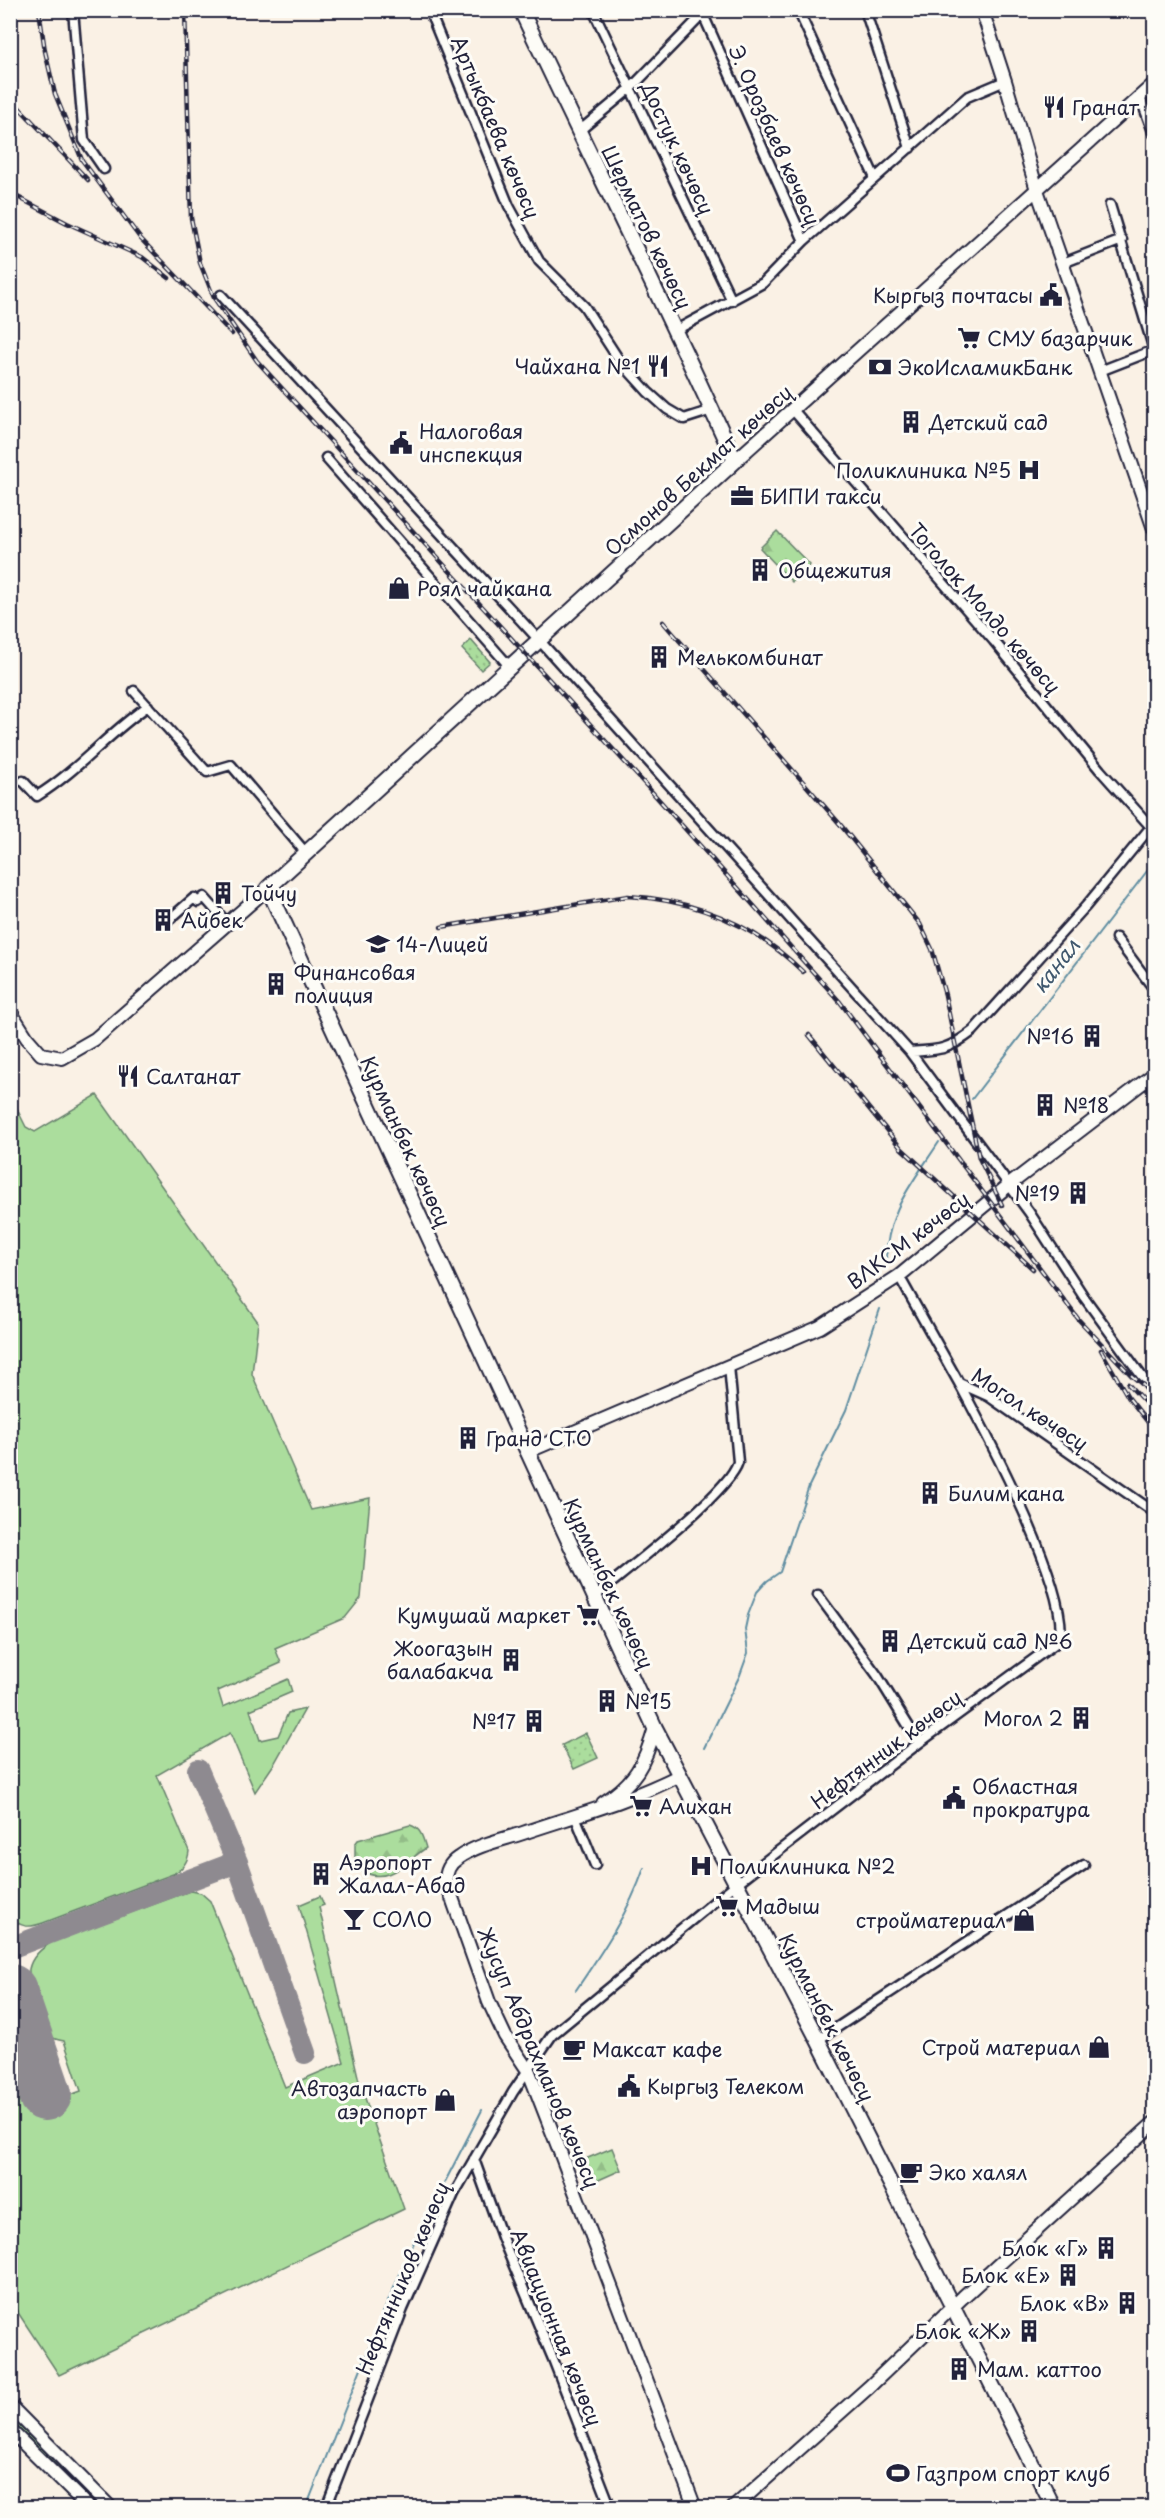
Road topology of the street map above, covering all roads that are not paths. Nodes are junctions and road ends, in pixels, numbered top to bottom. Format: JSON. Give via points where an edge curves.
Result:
{"nodes":[{"id":1,"x":73,"y":10,"type":"edge"},
{"id":2,"x":429,"y":10,"type":"edge"},
{"id":3,"x":521,"y":10,"type":"edge"},
{"id":4,"x":593,"y":10,"type":"edge"},
{"id":5,"x":798,"y":10,"type":"edge"},
{"id":6,"x":865,"y":10,"type":"edge"},
{"id":7,"x":982,"y":10,"type":"edge"},
{"id":8,"x":704,"y":12,"type":"edge"},
{"id":9,"x":1005,"y":81,"type":"junction"},
{"id":10,"x":1155,"y":84,"type":"edge"},
{"id":11,"x":631,"y":88,"type":"junction"},
{"id":12,"x":1140,"y":97,"type":"junction"},
{"id":13,"x":578,"y":132,"type":"junction"},
{"id":14,"x":1155,"y":134,"type":"edge"},
{"id":15,"x":910,"y":148,"type":"junction"},
{"id":16,"x":104,"y":169,"type":"dead end"},
{"id":17,"x":875,"y":178,"type":"junction"},
{"id":18,"x":1037,"y":190,"type":"junction"},
{"id":19,"x":1110,"y":205,"type":"dead end"},
{"id":20,"x":1122,"y":240,"type":"junction"},
{"id":21,"x":804,"y":241,"type":"junction"},
{"id":22,"x":1063,"y":263,"type":"junction"},
{"id":23,"x":221,"y":295,"type":"dead end"},
{"id":24,"x":732,"y":301,"type":"junction"},
{"id":25,"x":676,"y":330,"type":"junction"},
{"id":26,"x":1154,"y":350,"type":"edge"},
{"id":27,"x":1100,"y":371,"type":"junction"},
{"id":28,"x":712,"y":410,"type":"junction"},
{"id":29,"x":793,"y":410,"type":"junction"},
{"id":30,"x":326,"y":458,"type":"dead end"},
{"id":31,"x":735,"y":461,"type":"junction"},
{"id":32,"x":1155,"y":529,"type":"edge"},
{"id":33,"x":539,"y":640,"type":"junction"},
{"id":34,"x":510,"y":667,"type":"junction"},
{"id":35,"x":134,"y":691,"type":"dead end"},
{"id":36,"x":148,"y":706,"type":"junction"},
{"id":37,"x":23,"y":781,"type":"dead end"},
{"id":38,"x":1153,"y":825,"type":"edge"},
{"id":39,"x":306,"y":853,"type":"junction"},
{"id":40,"x":268,"y":888,"type":"junction"},
{"id":41,"x":170,"y":919,"type":"dead end"},
{"id":42,"x":227,"y":923,"type":"junction"},
{"id":43,"x":1116,"y":939,"type":"dead end"},
{"id":44,"x":1155,"y":989,"type":"edge"},
{"id":45,"x":10,"y":1011,"type":"edge"},
{"id":46,"x":910,"y":1053,"type":"junction"},
{"id":47,"x":1155,"y":1074,"type":"edge"},
{"id":48,"x":1009,"y":1185,"type":"junction"},
{"id":49,"x":899,"y":1276,"type":"junction"},
{"id":50,"x":729,"y":1366,"type":"junction"},
{"id":51,"x":959,"y":1383,"type":"junction"},
{"id":52,"x":1155,"y":1393,"type":"edge"},
{"id":53,"x":527,"y":1452,"type":"junction"},
{"id":54,"x":1155,"y":1512,"type":"edge"},
{"id":55,"x":818,"y":1595,"type":"dead end"},
{"id":56,"x":594,"y":1597,"type":"junction"},
{"id":57,"x":655,"y":1728,"type":"junction"},
{"id":58,"x":919,"y":1743,"type":"junction"},
{"id":59,"x":680,"y":1775,"type":"junction"},
{"id":60,"x":592,"y":1810,"type":"junction"},
{"id":61,"x":575,"y":1815,"type":"junction"},
{"id":62,"x":595,"y":1865,"type":"dead end"},
{"id":63,"x":1084,"y":1865,"type":"dead end"},
{"id":64,"x":737,"y":1883,"type":"junction"},
{"id":65,"x":818,"y":2040,"type":"junction"},
{"id":66,"x":529,"y":2072,"type":"junction"},
{"id":67,"x":1155,"y":2122,"type":"edge"},
{"id":68,"x":474,"y":2159,"type":"junction"},
{"id":69,"x":951,"y":2307,"type":"junction"},
{"id":70,"x":10,"y":2406,"type":"edge"},
{"id":71,"x":10,"y":2430,"type":"edge"},
{"id":72,"x":88,"y":2508,"type":"edge"},
{"id":73,"x":111,"y":2508,"type":"edge"},
{"id":74,"x":326,"y":2508,"type":"edge"},
{"id":75,"x":611,"y":2508,"type":"edge"},
{"id":76,"x":695,"y":2508,"type":"edge"},
{"id":77,"x":733,"y":2508,"type":"edge"},
{"id":78,"x":1054,"y":2508,"type":"edge"}],
"edges":[{"from":1,"to":16,"type":"street","via":[[84,140]]},
{"from":2,"to":28,"type":"street","name":"Артыкбаева көчөсү","via":[[509,206],[539,261],[584,306],[619,360],[667,409],[684,418]]},
{"from":3,"to":13,"type":"main road","name":"Шерматов көчөсү"},
{"from":4,"to":11,"type":"street","name":"Достук көчөсү"},
{"from":5,"to":17,"type":"street"},
{"from":6,"to":15,"type":"street"},
{"from":7,"to":9,"type":"main road"},
{"from":8,"to":11,"type":"street"},
{"from":8,"to":21,"type":"street","name":"Э. Орозбаев көчөсү"},
{"from":9,"to":15,"type":"street","via":[[968,97]]},
{"from":9,"to":18,"type":"main road"},
{"from":10,"to":12,"type":"main road","name":"Осмонов Бекмат көчөсү"},
{"from":11,"to":13,"type":"street"},
{"from":11,"to":24,"type":"street","name":"Достук көчөсү"},
{"from":12,"to":14,"type":"street"},
{"from":12,"to":18,"type":"main road","name":"Осмонов Бекмат көчөсү"},
{"from":13,"to":25,"type":"main road","name":"Шерматов көчөсү"},
{"from":15,"to":17,"type":"street"},
{"from":17,"to":21,"type":"street"},
{"from":18,"to":22,"type":"main road"},
{"from":18,"to":29,"type":"main road","name":"Осмонов Бекмат көчөсү"},
{"from":19,"to":20,"type":"street"},
{"from":20,"to":22,"type":"street"},
{"from":20,"to":26,"type":"street"},
{"from":21,"to":24,"type":"street","via":[[763,284]]},
{"from":22,"to":27,"type":"main road"},
{"from":23,"to":33,"type":"street"},
{"from":24,"to":25,"type":"street"},
{"from":25,"to":28,"type":"main road","name":"Шерматов көчөсү"},
{"from":26,"to":27,"type":"street"},
{"from":27,"to":32,"type":"main road"},
{"from":28,"to":31,"type":"main road","name":"Шерматов көчөсү"},
{"from":29,"to":31,"type":"main road","name":"Осмонов Бекмат көчөсү"},
{"from":29,"to":38,"type":"street","name":"Тоголок Молдо көчөсү","via":[[994,641],[1100,770]]},
{"from":30,"to":34,"type":"street"},
{"from":31,"to":33,"type":"main road","name":"Осмонов Бекмат көчөсү"},
{"from":33,"to":34,"type":"main road","name":"Осмонов Бекмат көчөсү"},
{"from":33,"to":46,"type":"street"},
{"from":34,"to":39,"type":"main road","name":"Осмонов Бекмат көчөсү"},
{"from":35,"to":36,"type":"street"},
{"from":36,"to":37,"type":"street","via":[[62,781],[37,796]]},
{"from":36,"to":39,"type":"street","via":[[207,772],[231,765]]},
{"from":38,"to":46,"type":"street","via":[[974,1031],[943,1050]]},
{"from":39,"to":40,"type":"main road","name":"Осмонов Бекмат көчөсү"},
{"from":40,"to":42,"type":"main road"},
{"from":40,"to":53,"type":"main road","name":"Курманбек көчөсү"},
{"from":41,"to":42,"type":"street","via":[[194,898],[198,902],[204,897]]},
{"from":42,"to":45,"type":"main road","via":[[95,1039],[62,1058],[41,1054]]},
{"from":43,"to":44,"type":"street"},
{"from":46,"to":48,"type":"street"},
{"from":47,"to":48,"type":"main road","name":"ВЛКСМ көчөсү"},
{"from":48,"to":49,"type":"main road","name":"ВЛКСМ көчөсү"},
{"from":48,"to":52,"type":"street"},
{"from":49,"to":50,"type":"main road","name":"ВЛКСМ көчөсү","via":[[820,1327]]},
{"from":49,"to":51,"type":"street","name":"Могол көчөсү"},
{"from":50,"to":53,"type":"main road","name":"ВЛКСМ көчөсү"},
{"from":50,"to":56,"type":"street","via":[[738,1462],[735,1472],[711,1498]]},
{"from":51,"to":54,"type":"street","name":"Могол көчөсү","via":[[988,1396]]},
{"from":51,"to":58,"type":"street","name":"Нефтянник көчөсү","via":[[1009,1481],[1044,1563],[1062,1630],[1060,1640]]},
{"from":53,"to":56,"type":"main road","name":"Курманбек көчөсү"},
{"from":55,"to":58,"type":"street","via":[[878,1675]]},
{"from":56,"to":57,"type":"main road","name":"Курманбек көчөсү"},
{"from":57,"to":59,"type":"main road","name":"Курманбек көчөсү"},
{"from":57,"to":60,"type":"main road","via":[[634,1777],[625,1788]]},
{"from":58,"to":64,"type":"street","name":"Нефтянник көчөсү"},
{"from":59,"to":60,"type":"main road","name":"Жусуп Абдрахманов көчөсү"},
{"from":59,"to":64,"type":"main road","name":"Курманбек көчөсү"},
{"from":60,"to":61,"type":"main road","name":"Жусуп Абдрахманов көчөсү"},
{"from":61,"to":62,"type":"street"},
{"from":61,"to":66,"type":"main road","name":"Жусуп Абдрахманов көчөсү","via":[[476,1849],[457,1858],[446,1871],[446,1881],[489,2001],[505,2036]]},
{"from":63,"to":65,"type":"street"},
{"from":64,"to":65,"type":"main road","name":"Курманбек көчөсү"},
{"from":64,"to":66,"type":"street","name":"Нефтянник көчөсү","via":[[552,2036]]},
{"from":65,"to":69,"type":"main road","name":"Курманбек көчөсү"},
{"from":66,"to":68,"type":"street","name":"Нефтянников көчөсү","via":[[513,2091]]},
{"from":66,"to":76,"type":"main road","name":"Жусуп Абдрахманов көчөсү"},
{"from":67,"to":69,"type":"main road"},
{"from":68,"to":74,"type":"street","name":"Нефтянников көчөсү","via":[[403,2309]]},
{"from":68,"to":75,"type":"street","name":"Авиационная көчөсү"},
{"from":69,"to":77,"type":"main road","via":[[869,2387]]},
{"from":69,"to":78,"type":"main road","name":"Курманбек көчөсү"},
{"from":70,"to":73,"type":"main road"},
{"from":71,"to":72,"type":"main road"}]}
